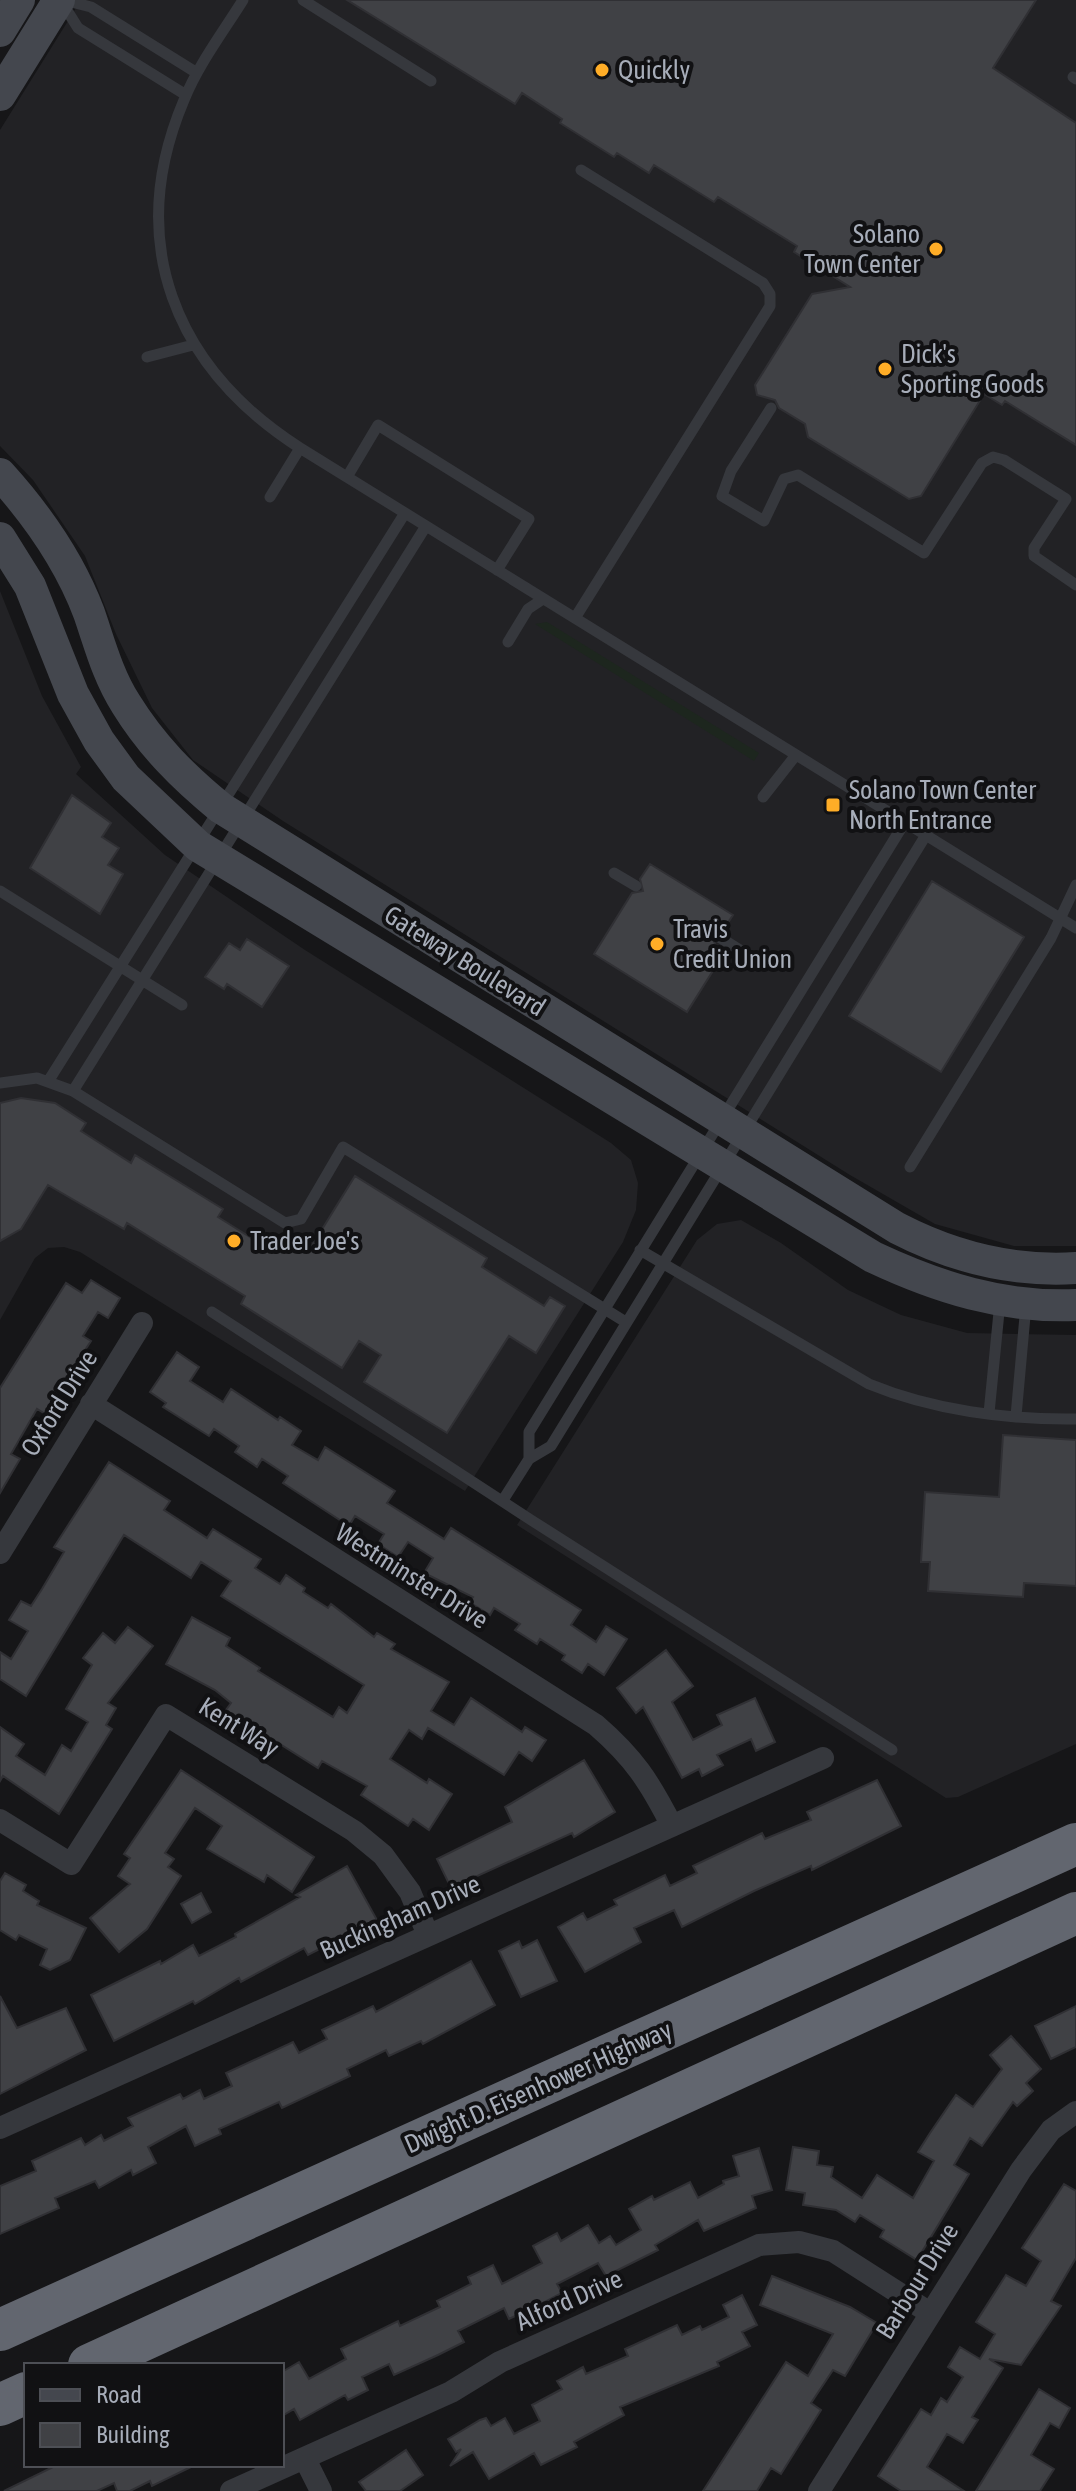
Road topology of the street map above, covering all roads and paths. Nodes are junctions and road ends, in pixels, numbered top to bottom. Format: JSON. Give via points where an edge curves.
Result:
{"nodes":[{"id":1,"x":19,"y":0,"type":"edge"},
{"id":2,"x":61,"y":0,"type":"edge"},
{"id":3,"x":243,"y":0,"type":"edge"},
{"id":4,"x":303,"y":0,"type":"edge"},
{"id":5,"x":0,"y":31,"type":"edge"},
{"id":6,"x":197,"y":73,"type":"junction"},
{"id":7,"x":431,"y":81,"type":"dead end"},
{"id":8,"x":0,"y":95,"type":"edge"},
{"id":9,"x":186,"y":95,"type":"junction"},
{"id":10,"x":581,"y":170,"type":"dead end"},
{"id":11,"x":193,"y":345,"type":"junction"},
{"id":12,"x":147,"y":357,"type":"dead end"},
{"id":13,"x":771,"y":408,"type":"dead end"},
{"id":14,"x":300,"y":448,"type":"junction"},
{"id":15,"x":0,"y":474,"type":"edge"},
{"id":16,"x":347,"y":477,"type":"junction"},
{"id":17,"x":270,"y":497,"type":"dead end"},
{"id":18,"x":405,"y":513,"type":"junction"},
{"id":19,"x":426,"y":526,"type":"junction"},
{"id":20,"x":0,"y":538,"type":"edge"},
{"id":21,"x":497,"y":570,"type":"junction"},
{"id":22,"x":1076,"y":585,"type":"edge"},
{"id":23,"x":543,"y":599,"type":"junction"},
{"id":24,"x":575,"y":618,"type":"junction"},
{"id":25,"x":508,"y":642,"type":"dead end"},
{"id":26,"x":796,"y":755,"type":"junction"},
{"id":27,"x":763,"y":797,"type":"dead end"},
{"id":28,"x":231,"y":815,"type":"junction"},
{"id":29,"x":905,"y":822,"type":"junction"},
{"id":30,"x":926,"y":835,"type":"junction"},
{"id":31,"x":208,"y":852,"type":"junction"},
{"id":32,"x":614,"y":873,"type":"dead end"},
{"id":33,"x":1076,"y":885,"type":"edge"},
{"id":34,"x":636,"y":886,"type":"dead end"},
{"id":35,"x":0,"y":891,"type":"edge"},
{"id":36,"x":1060,"y":918,"type":"junction"},
{"id":37,"x":1076,"y":928,"type":"edge"},
{"id":38,"x":719,"y":937,"type":"dead end"},
{"id":39,"x":759,"y":962,"type":"dead end"},
{"id":40,"x":121,"y":966,"type":"junction"},
{"id":41,"x":143,"y":981,"type":"junction"},
{"id":42,"x":182,"y":1005,"type":"dead end"},
{"id":43,"x":49,"y":1080,"type":"junction"},
{"id":44,"x":0,"y":1083,"type":"edge"},
{"id":45,"x":73,"y":1091,"type":"junction"},
{"id":46,"x":731,"y":1125,"type":"junction"},
{"id":47,"x":710,"y":1160,"type":"junction"},
{"id":48,"x":910,"y":1167,"type":"dead end"},
{"id":49,"x":640,"y":1250,"type":"junction"},
{"id":50,"x":660,"y":1263,"type":"junction"},
{"id":51,"x":1076,"y":1268,"type":"edge"},
{"id":52,"x":1013,"y":1303,"type":"junction"},
{"id":53,"x":1076,"y":1305,"type":"edge"},
{"id":54,"x":604,"y":1309,"type":"junction"},
{"id":55,"x":212,"y":1312,"type":"dead end"},
{"id":56,"x":624,"y":1321,"type":"junction"},
{"id":57,"x":142,"y":1323,"type":"dead end"},
{"id":58,"x":91,"y":1404,"type":"junction"},
{"id":59,"x":989,"y":1413,"type":"junction"},
{"id":60,"x":1016,"y":1416,"type":"junction"},
{"id":61,"x":1076,"y":1419,"type":"edge"},
{"id":62,"x":529,"y":1459,"type":"junction"},
{"id":63,"x":503,"y":1500,"type":"junction"},
{"id":64,"x":0,"y":1553,"type":"edge"},
{"id":65,"x":892,"y":1750,"type":"dead end"},
{"id":66,"x":823,"y":1758,"type":"dead end"},
{"id":67,"x":0,"y":1820,"type":"edge"},
{"id":68,"x":672,"y":1826,"type":"junction"},
{"id":69,"x":1076,"y":1844,"type":"edge"},
{"id":70,"x":1076,"y":1913,"type":"edge"},
{"id":71,"x":428,"y":1935,"type":"junction"},
{"id":72,"x":1076,"y":2112,"type":"edge"},
{"id":73,"x":0,"y":2128,"type":"edge"},
{"id":74,"x":930,"y":2313,"type":"junction"},
{"id":75,"x":0,"y":2330,"type":"edge"},
{"id":76,"x":93,"y":2363,"type":"edge"},
{"id":77,"x":24,"y":2394,"type":"edge"},
{"id":78,"x":0,"y":2405,"type":"edge"},
{"id":79,"x":305,"y":2459,"type":"junction"},
{"id":80,"x":824,"y":2489,"type":"edge"},
{"id":81,"x":231,"y":2491,"type":"edge"},
{"id":82,"x":321,"y":2491,"type":"edge"}],
"edges":[{"from":1,"to":5,"type":"street"},
{"from":2,"to":6,"type":"lane","via":[[91,7]]},
{"from":2,"to":8,"type":"street"},
{"from":2,"to":9,"type":"lane","via":[[78,28]]},
{"from":3,"to":6,"type":"lane"},
{"from":4,"to":7,"type":"lane"},
{"from":6,"to":9,"type":"lane"},
{"from":9,"to":11,"type":"lane","via":[[162,169],[159,217],[167,282]]},
{"from":10,"to":24,"type":"lane","via":[[763,283],[770,306]]},
{"from":11,"to":12,"type":"lane"},
{"from":11,"to":14,"type":"lane","via":[[229,393]]},
{"from":13,"to":22,"type":"lane","via":[[731,471],[722,496],[764,521],[784,479],[798,475],[924,553],[982,463],[993,457],[1066,499],[1034,556]]},
{"from":14,"to":16,"type":"lane"},
{"from":14,"to":17,"type":"lane"},
{"from":15,"to":28,"type":"street","name":"Gateway Boulevard","via":[[30,508],[69,568],[106,666],[156,749]]},
{"from":16,"to":18,"type":"lane"},
{"from":16,"to":21,"type":"lane","via":[[378,425],[529,519]]},
{"from":18,"to":19,"type":"lane"},
{"from":18,"to":28,"type":"lane"},
{"from":19,"to":21,"type":"lane"},
{"from":19,"to":28,"type":"lane"},
{"from":20,"to":31,"type":"street","name":"Gateway Boulevard","via":[[30,586],[73,694],[99,741],[136,788]]},
{"from":21,"to":23,"type":"lane"},
{"from":23,"to":24,"type":"lane"},
{"from":23,"to":25,"type":"lane","via":[[528,609]]},
{"from":24,"to":26,"type":"lane"},
{"from":26,"to":27,"type":"lane"},
{"from":26,"to":29,"type":"lane"},
{"from":28,"to":31,"type":"lane"},
{"from":28,"to":31,"type":"lane"},
{"from":28,"to":46,"type":"street","name":"Gateway Boulevard"},
{"from":29,"to":30,"type":"lane"},
{"from":29,"to":46,"type":"lane"},
{"from":30,"to":36,"type":"lane"},
{"from":30,"to":46,"type":"lane"},
{"from":31,"to":40,"type":"lane"},
{"from":31,"to":41,"type":"lane"},
{"from":31,"to":47,"type":"street","name":"Gateway Boulevard"},
{"from":32,"to":34,"type":"lane"},
{"from":33,"to":36,"type":"lane"},
{"from":35,"to":40,"type":"lane"},
{"from":36,"to":37,"type":"lane"},
{"from":36,"to":48,"type":"lane"},
{"from":38,"to":39,"type":"lane"},
{"from":40,"to":41,"type":"lane"},
{"from":40,"to":43,"type":"lane"},
{"from":41,"to":42,"type":"lane"},
{"from":41,"to":45,"type":"lane"},
{"from":43,"to":44,"type":"lane"},
{"from":43,"to":45,"type":"lane"},
{"from":45,"to":54,"type":"lane","via":[[285,1223],[301,1219],[343,1147]]},
{"from":46,"to":47,"type":"lane"},
{"from":46,"to":47,"type":"lane"},
{"from":46,"to":51,"type":"street","name":"Gateway Boulevard","via":[[930,1245],[1007,1266]]},
{"from":47,"to":49,"type":"lane"},
{"from":47,"to":50,"type":"lane"},
{"from":47,"to":52,"type":"street","name":"Gateway Boulevard","via":[[884,1262],[930,1282]]},
{"from":49,"to":50,"type":"lane"},
{"from":49,"to":54,"type":"lane"},
{"from":50,"to":56,"type":"lane"},
{"from":50,"to":59,"type":"lane","via":[[869,1384],[942,1406]]},
{"from":52,"to":53,"type":"street","name":"Gateway Boulevard"},
{"from":52,"to":59,"type":"lane"},
{"from":52,"to":60,"type":"lane"},
{"from":54,"to":56,"type":"lane"},
{"from":54,"to":62,"type":"lane","via":[[529,1432]]},
{"from":55,"to":63,"type":"lane"},
{"from":56,"to":62,"type":"lane","via":[[551,1446]]},
{"from":57,"to":58,"type":"street","name":"Oxford Drive"},
{"from":58,"to":64,"type":"street","name":"Oxford Drive"},
{"from":58,"to":68,"type":"street","name":"Westminster Drive","via":[[596,1725],[629,1754]]},
{"from":59,"to":60,"type":"lane"},
{"from":60,"to":61,"type":"lane"},
{"from":62,"to":63,"type":"lane"},
{"from":63,"to":65,"type":"lane"},
{"from":66,"to":68,"type":"street","name":"Buckingham Drive"},
{"from":67,"to":71,"type":"street","name":"Kent Way","via":[[71,1864],[166,1715],[354,1831],[383,1855],[410,1892]]},
{"from":68,"to":71,"type":"street","name":"Buckingham Drive"},
{"from":69,"to":75,"type":"highway","name":"Dwight D. Eisenhower Highway"},
{"from":70,"to":76,"type":"highway"},
{"from":71,"to":73,"type":"street","name":"Buckingham Drive"},
{"from":72,"to":74,"type":"street","name":"Barbour Drive","via":[[1051,2130],[1021,2170]]},
{"from":74,"to":79,"type":"street","name":"Alford Drive","via":[[833,2251],[799,2242],[759,2245],[500,2362],[451,2392]]},
{"from":74,"to":80,"type":"street","name":"Barbour Drive"},
{"from":77,"to":78,"type":"highway"},
{"from":79,"to":81,"type":"street","name":"Alford Drive"},
{"from":79,"to":82,"type":"street"}]}
